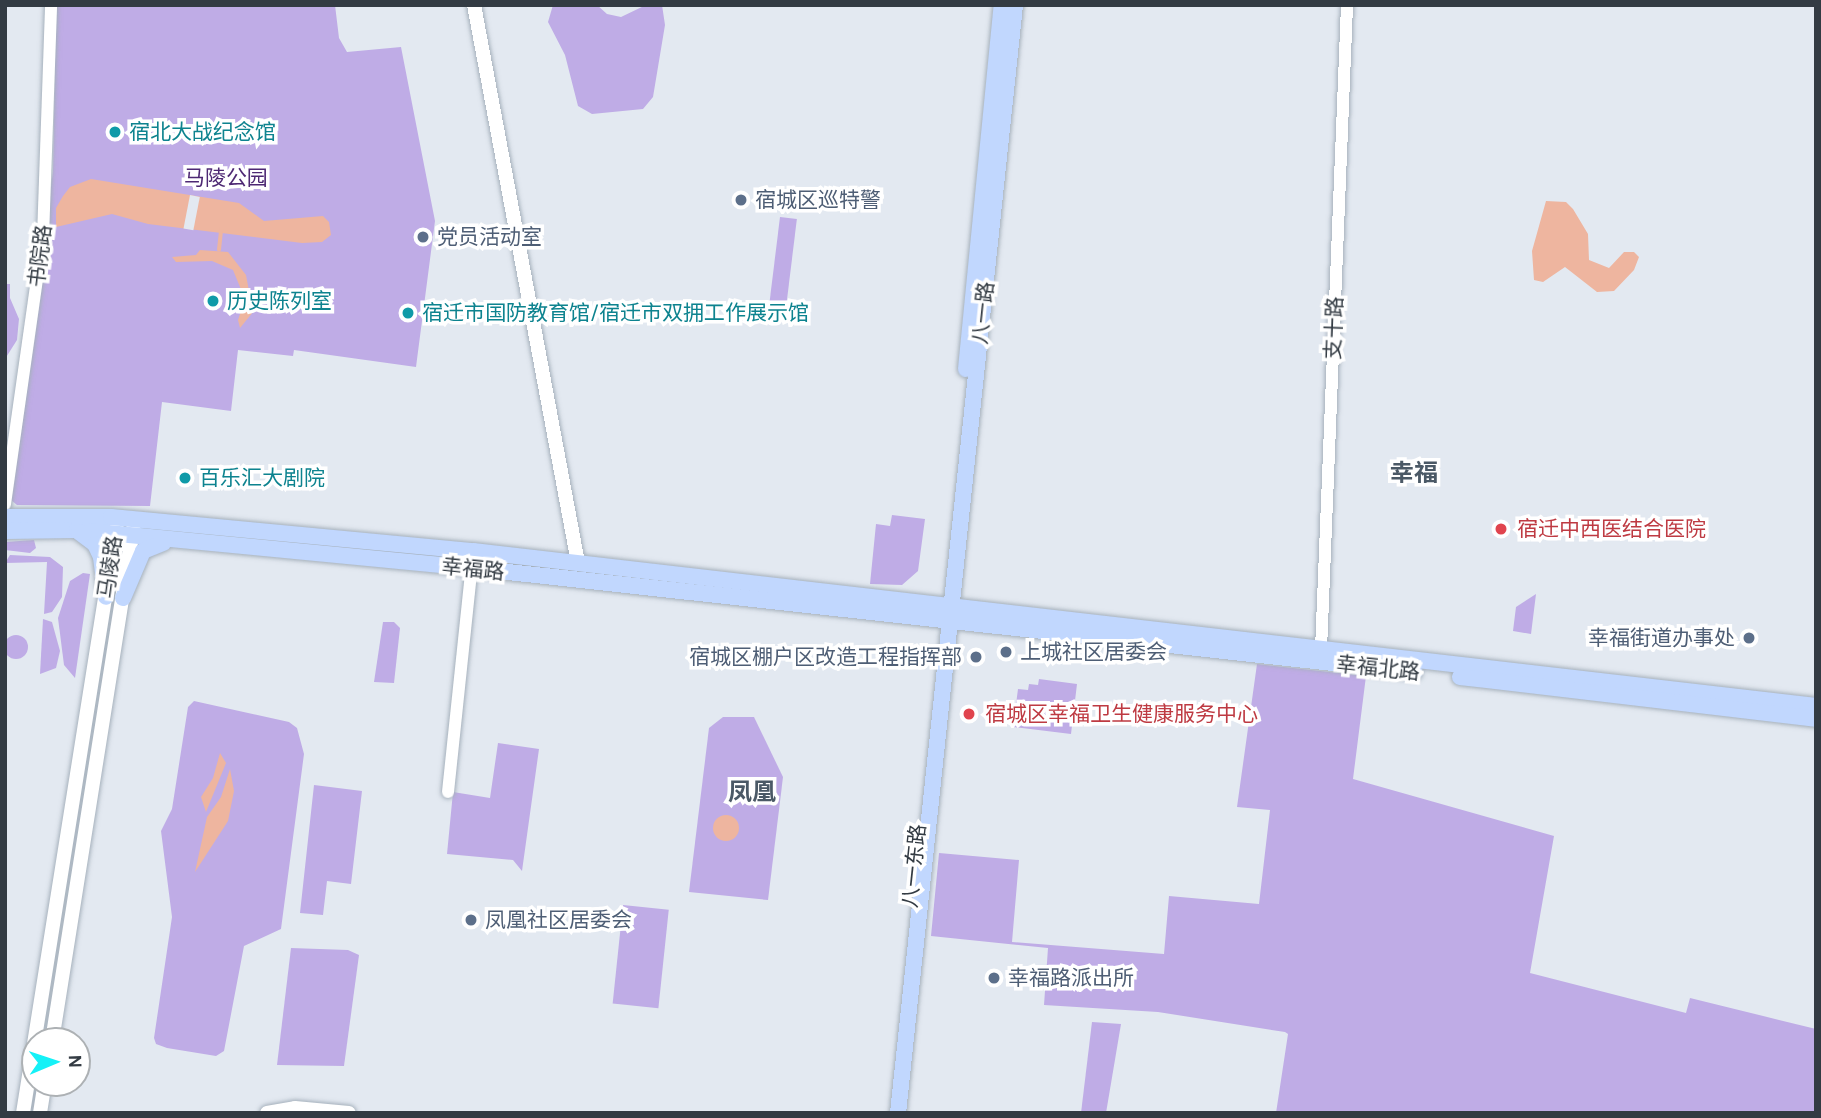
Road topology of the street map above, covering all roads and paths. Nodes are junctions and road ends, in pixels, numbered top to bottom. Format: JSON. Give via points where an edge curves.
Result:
{"nodes":[{"id":1,"x":51,"y":5,"type":"edge"},
{"id":2,"x":474,"y":5,"type":"edge"},
{"id":3,"x":1002,"y":5,"type":"edge"},
{"id":4,"x":1015,"y":5,"type":"edge"},
{"id":5,"x":1347,"y":5,"type":"edge"},
{"id":6,"x":6,"y":485,"type":"edge"},
{"id":7,"x":5,"y":504,"type":"edge"},
{"id":8,"x":5,"y":517,"type":"edge"},
{"id":9,"x":134,"y":519,"type":"joint"},
{"id":10,"x":121,"y":529,"type":"junction"},
{"id":11,"x":77,"y":530,"type":"junction"},
{"id":12,"x":5,"y":531,"type":"edge"},
{"id":13,"x":180,"y":541,"type":"junction"},
{"id":14,"x":472,"y":560,"type":"junction"},
{"id":15,"x":578,"y":563,"type":"junction"},
{"id":16,"x":106,"y":597,"type":"junction"},
{"id":17,"x":123,"y":598,"type":"junction"},
{"id":18,"x":946,"y":614,"type":"junction"},
{"id":19,"x":1321,"y":650,"type":"junction"},
{"id":20,"x":1816,"y":706,"type":"edge"},
{"id":21,"x":1816,"y":719,"type":"edge"},
{"id":22,"x":448,"y":792,"type":"dead end"},
{"id":23,"x":54,"y":1027,"type":"edge"},
{"id":24,"x":23,"y":1113,"type":"edge"},
{"id":25,"x":267,"y":1113,"type":"edge"},
{"id":26,"x":349,"y":1113,"type":"edge"},
{"id":27,"x":887,"y":1113,"type":"edge"},
{"id":28,"x":898,"y":1113,"type":"edge"}],
"edges":[{"from":1,"to":6,"type":"street","name":"书院路","via":[[43,237]]},
{"from":2,"to":15,"type":"street"},
{"from":3,"to":18,"type":"main road","name":"八一路"},
{"from":4,"to":18,"type":"main road","name":"八一路"},
{"from":5,"to":19,"type":"street","name":"支十路"},
{"from":6,"to":7,"type":"street","name":"书院路"},
{"from":8,"to":10,"type":"main road","name":"幸福路"},
{"from":9,"to":10,"type":"main road","name":"马陵路"},
{"from":9,"to":14,"type":"main road","name":"幸福路"},
{"from":10,"to":11,"type":"main road","name":"幸福路"},
{"from":10,"to":13,"type":"main road","name":"幸福路"},
{"from":10,"to":16,"type":"street","name":"马陵路"},
{"from":10,"to":17,"type":"street","name":"马陵路"},
{"from":11,"to":12,"type":"main road","name":"幸福路"},
{"from":11,"to":16,"type":"main road","via":[[95,544],[101,557]]},
{"from":13,"to":14,"type":"main road","name":"幸福路"},
{"from":13,"to":17,"type":"main road","via":[[148,545]]},
{"from":14,"to":15,"type":"main road","name":"幸福路"},
{"from":14,"to":18,"type":"main road","name":"幸福路"},
{"from":14,"to":22,"type":"street"},
{"from":15,"to":18,"type":"main road","name":"幸福路"},
{"from":16,"to":24,"type":"street","name":"马陵路"},
{"from":17,"to":23,"type":"street","name":"马陵路"},
{"from":18,"to":19,"type":"main road","name":"幸福北路"},
{"from":18,"to":21,"type":"main road","name":"幸福北路"},
{"from":18,"to":27,"type":"main road","name":"八一东路"},
{"from":18,"to":28,"type":"main road","name":"八一东路"},
{"from":19,"to":20,"type":"main road","name":"幸福北路"},
{"from":25,"to":26,"type":"street","via":[[308,1108]]}]}
